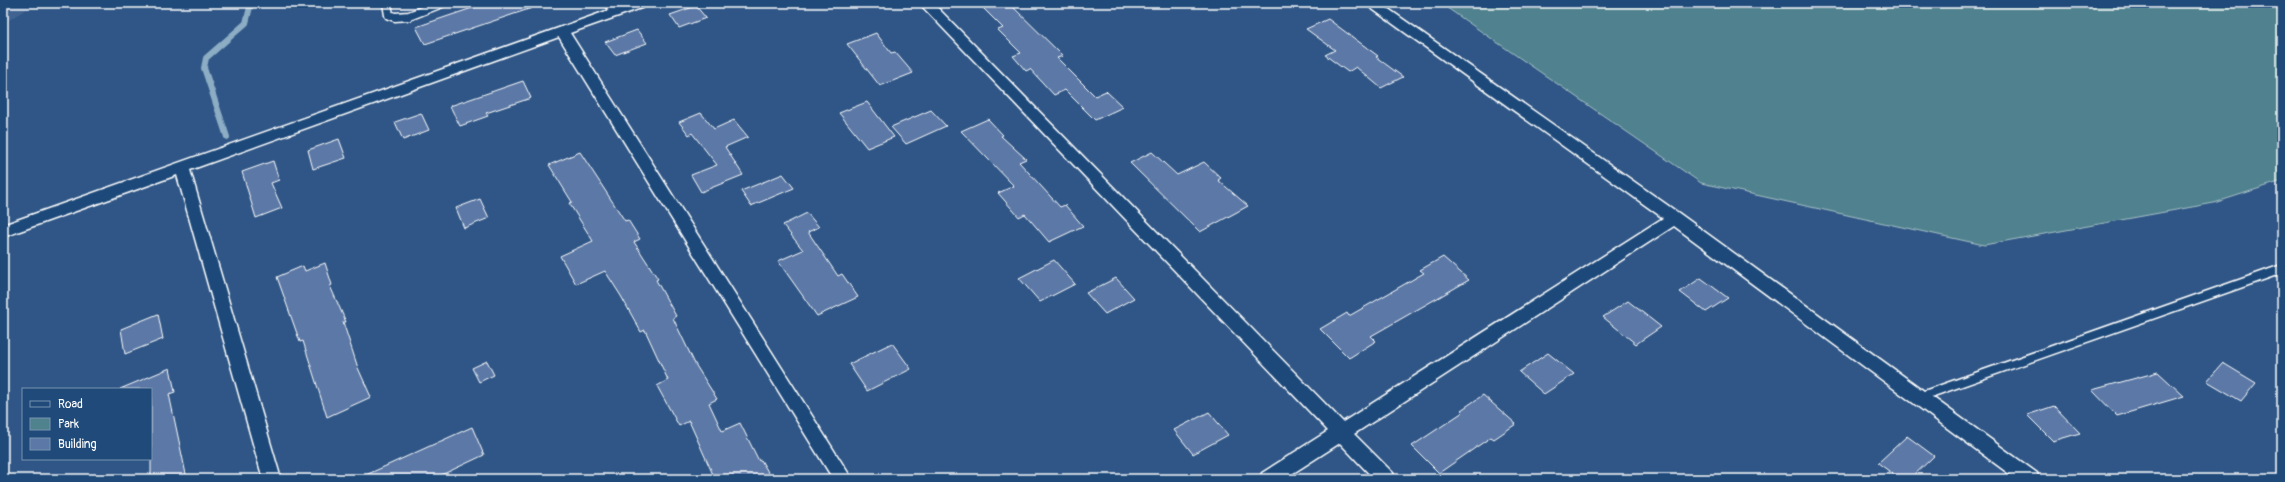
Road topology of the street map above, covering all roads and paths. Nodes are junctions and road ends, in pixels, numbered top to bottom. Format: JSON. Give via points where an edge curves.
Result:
{"nodes":[{"id":1,"x":387,"y":3,"type":"edge"},
{"id":2,"x":442,"y":3,"type":"edge"},
{"id":3,"x":642,"y":3,"type":"edge"},
{"id":4,"x":926,"y":3,"type":"edge"},
{"id":5,"x":1371,"y":3,"type":"edge"},
{"id":6,"x":612,"y":8,"type":"edge"},
{"id":7,"x":562,"y":31,"type":"junction"},
{"id":8,"x":182,"y":167,"type":"junction"},
{"id":9,"x":1674,"y":218,"type":"junction"},
{"id":10,"x":3,"y":231,"type":"edge"},
{"id":11,"x":2282,"y":269,"type":"edge"},
{"id":12,"x":1919,"y":397,"type":"junction"},
{"id":13,"x":1341,"y":433,"type":"junction"},
{"id":14,"x":272,"y":479,"type":"edge"},
{"id":15,"x":843,"y":479,"type":"edge"},
{"id":16,"x":1269,"y":479,"type":"edge"},
{"id":17,"x":1386,"y":479,"type":"edge"},
{"id":18,"x":2030,"y":479,"type":"edge"}],
"edges":[{"from":1,"to":2,"type":"lane","via":[[389,15],[394,18],[405,17]]},
{"from":3,"to":6,"type":"street"},
{"from":4,"to":13,"type":"street"},
{"from":5,"to":9,"type":"street"},
{"from":6,"to":7,"type":"street"},
{"from":7,"to":8,"type":"street"},
{"from":7,"to":15,"type":"street"},
{"from":8,"to":10,"type":"street"},
{"from":8,"to":14,"type":"street"},
{"from":9,"to":12,"type":"street"},
{"from":9,"to":13,"type":"street"},
{"from":11,"to":12,"type":"lane"},
{"from":12,"to":18,"type":"street"},
{"from":13,"to":16,"type":"street"},
{"from":13,"to":17,"type":"street"}]}
